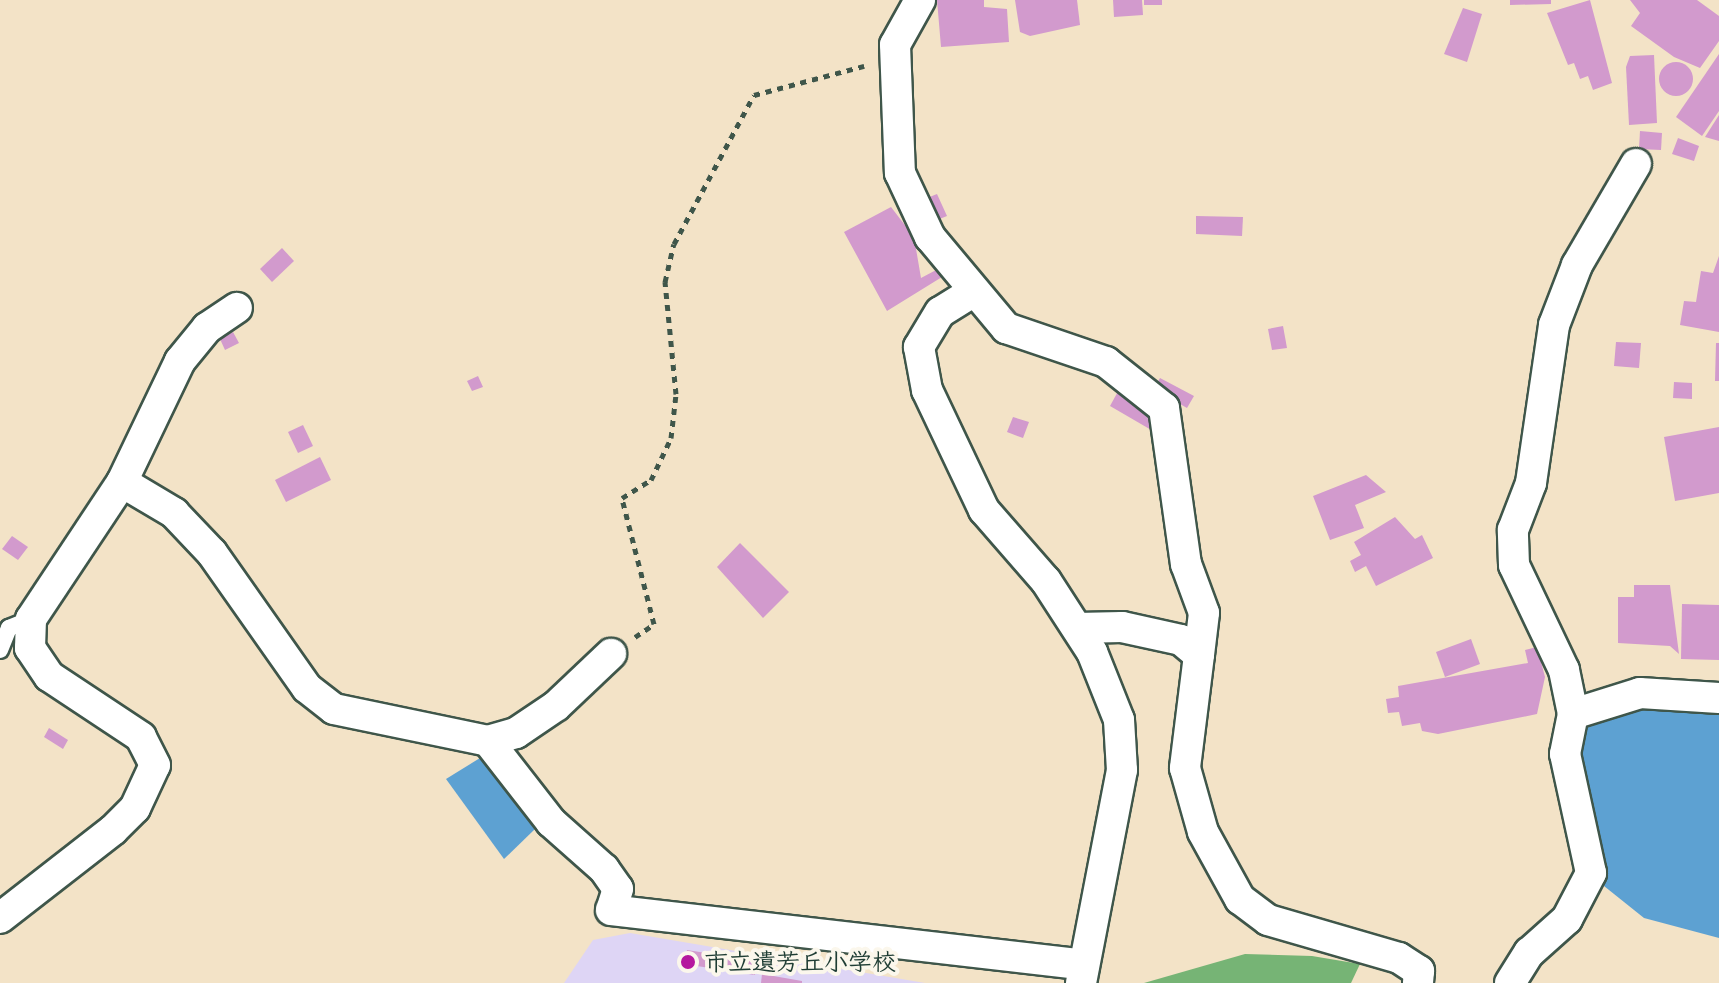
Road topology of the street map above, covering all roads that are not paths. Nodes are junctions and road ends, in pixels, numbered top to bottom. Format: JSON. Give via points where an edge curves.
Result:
{"nodes":[{"id":1,"x":920,"y":0,"type":"edge"},
{"id":2,"x":1636,"y":164,"type":"dead end"},
{"id":3,"x":971,"y":293,"type":"junction"},
{"id":4,"x":237,"y":308,"type":"dead end"},
{"id":5,"x":122,"y":482,"type":"junction"},
{"id":6,"x":31,"y":619,"type":"junction"},
{"id":7,"x":1077,"y":628,"type":"junction"},
{"id":8,"x":0,"y":650,"type":"edge"},
{"id":9,"x":611,"y":654,"type":"road end"},
{"id":10,"x":1199,"y":655,"type":"junction"},
{"id":11,"x":1719,"y":698,"type":"edge"},
{"id":12,"x":1573,"y":714,"type":"junction"},
{"id":13,"x":488,"y":741,"type":"junction"},
{"id":14,"x":0,"y":918,"type":"edge"},
{"id":15,"x":1082,"y":974,"type":"edge"},
{"id":16,"x":1418,"y":983,"type":"edge"},
{"id":17,"x":1510,"y":983,"type":"edge"}],
"edges":[{"from":1,"to":3,"type":"street","via":[[895,45],[900,173],[930,237]]},
{"from":2,"to":12,"type":"street","via":[[1577,265],[1554,325],[1531,483],[1513,530],[1514,565],[1564,670]]},
{"from":3,"to":7,"type":"street","via":[[940,312],[919,347],[927,390],[984,510]]},
{"from":3,"to":10,"type":"street","via":[[1006,328],[1106,362],[1164,408],[1186,564],[1204,613]]},
{"from":4,"to":5,"type":"street","via":[[207,328],[180,361]]},
{"from":5,"to":6,"type":"street"},
{"from":5,"to":13,"type":"street","via":[[174,513],[212,553],[307,688],[334,709]]},
{"from":6,"to":8,"type":"lane","via":[[9,628]]},
{"from":6,"to":14,"type":"street","via":[[30,648],[49,676],[141,737],[155,765],[124,819]]},
{"from":7,"to":10,"type":"street","via":[[1122,627],[1181,640]]},
{"from":7,"to":15,"type":"street","via":[[1119,720],[1122,770]]},
{"from":9,"to":13,"type":"street","via":[[556,706],[516,733]]},
{"from":10,"to":16,"type":"street","via":[[1185,768],[1203,832],[1240,899],[1268,920],[1399,958],[1419,971]]},
{"from":11,"to":12,"type":"street","via":[[1640,693]]},
{"from":12,"to":17,"type":"street","via":[[1565,754],[1591,873],[1567,919],[1529,953]]},
{"from":13,"to":15,"type":"street","via":[[551,822],[604,869],[618,889],[611,910]]}]}
